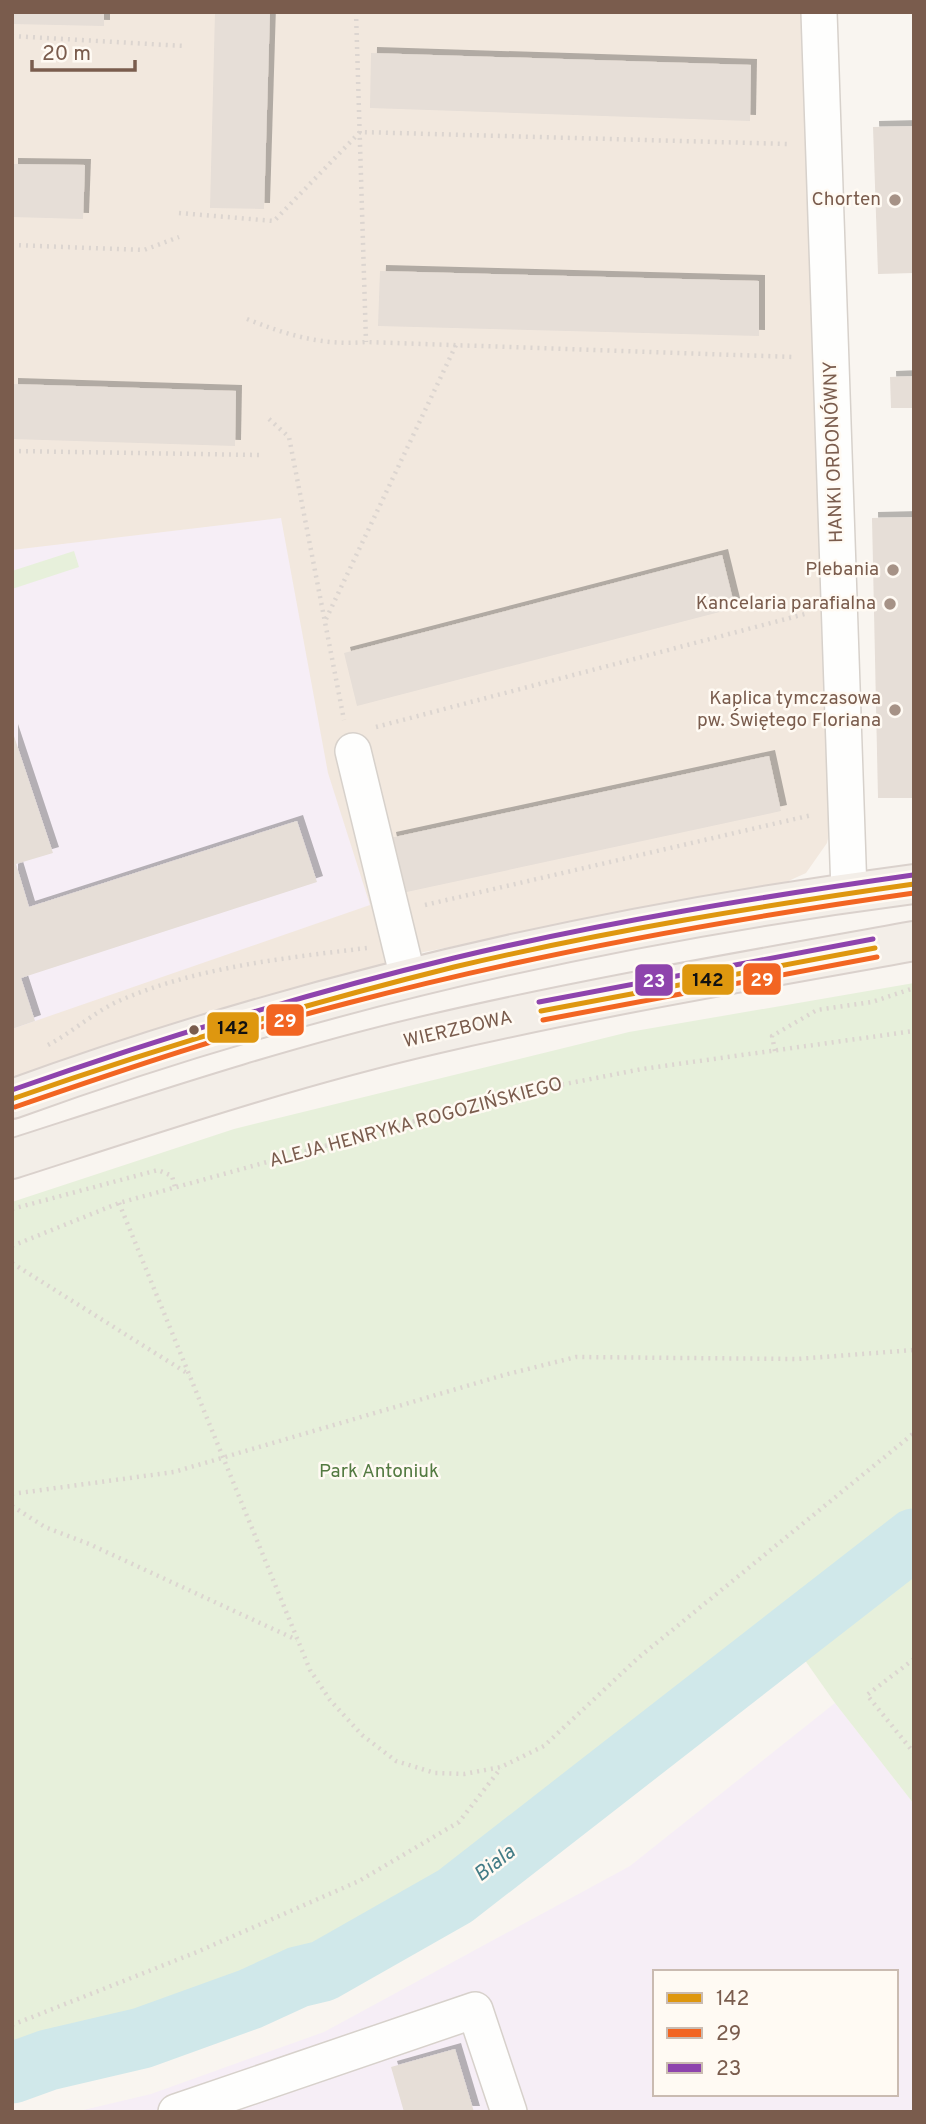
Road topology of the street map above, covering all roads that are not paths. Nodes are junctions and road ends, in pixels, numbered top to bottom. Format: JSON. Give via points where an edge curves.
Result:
{"nodes":[{"id":1,"x":819,"y":12,"type":"edge"},
{"id":2,"x":350,"y":743,"type":"road end"},
{"id":3,"x":914,"y":884,"type":"edge"},
{"id":4,"x":849,"y":892,"type":"junction"},
{"id":5,"x":914,"y":941,"type":"edge"},
{"id":6,"x":397,"y":981,"type":"junction"},
{"id":7,"x":396,"y":1044,"type":"junction"},
{"id":8,"x":12,"y":1099,"type":"edge"},
{"id":9,"x":12,"y":1158,"type":"edge"},
{"id":10,"x":176,"y":2112,"type":"edge"},
{"id":11,"x":509,"y":2112,"type":"edge"}],
"edges":[{"from":1,"to":4,"type":"street","name":"HANKI ORDONÓWNY"},
{"from":2,"to":6,"type":"street","via":[[393,912]]},
{"from":3,"to":4,"type":"main road"},
{"from":4,"to":6,"type":"main road","via":[[691,917]]},
{"from":5,"to":7,"type":"main road","name":"WIERZBOWA","via":[[599,999]]},
{"from":6,"to":7,"type":"main road","via":[[369,1008],[377,1034]]},
{"from":6,"to":8,"type":"main road","via":[[126,1058]]},
{"from":7,"to":9,"type":"main road","name":"WIERZBOWA","via":[[280,1074]]},
{"from":10,"to":11,"type":"street","via":[[475,2010]]}]}
